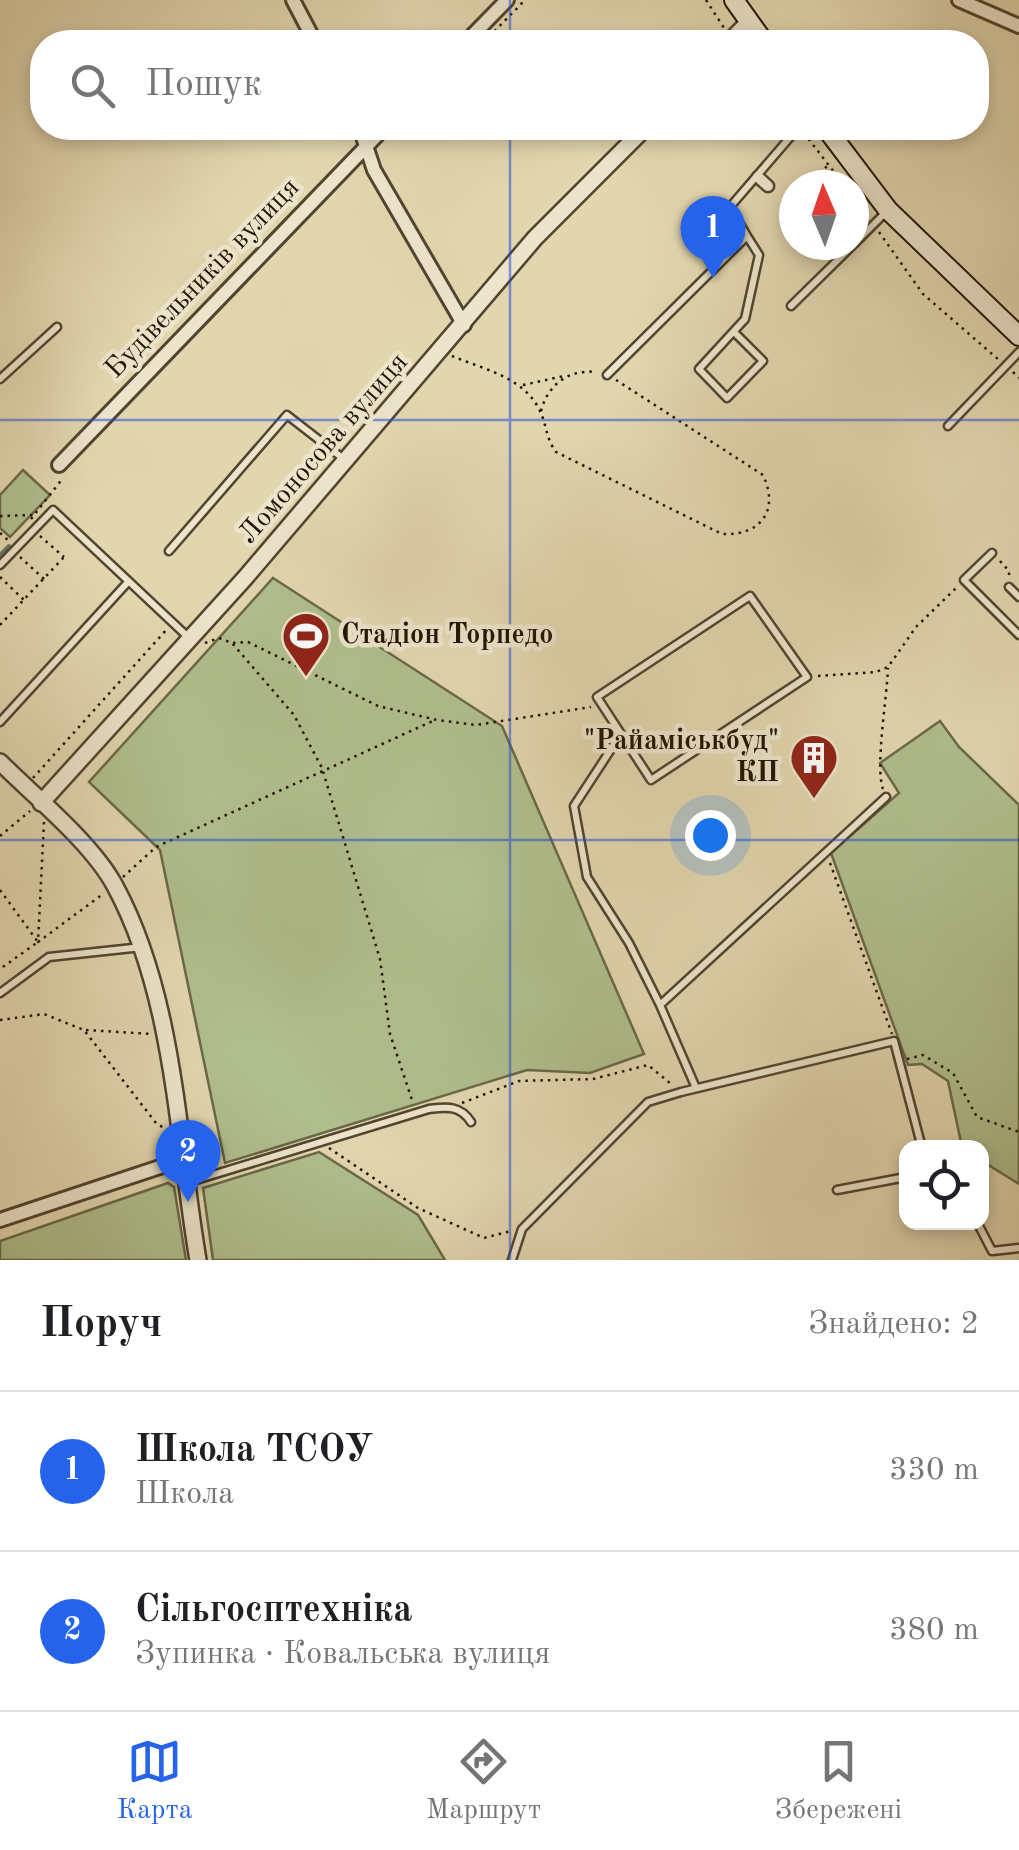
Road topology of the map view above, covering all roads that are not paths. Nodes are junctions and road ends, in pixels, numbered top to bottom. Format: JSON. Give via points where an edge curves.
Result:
{"nodes":[{"id":1,"x":293,"y":0,"type":"edge"},
{"id":2,"x":507,"y":0,"type":"edge"},
{"id":3,"x":734,"y":0,"type":"edge"},
{"id":4,"x":959,"y":0,"type":"edge"},
{"id":5,"x":748,"y":22,"type":"junction"},
{"id":6,"x":1019,"y":26,"type":"edge"},
{"id":7,"x":309,"y":30,"type":"edge"},
{"id":8,"x":478,"y":30,"type":"edge"},
{"id":9,"x":740,"y":30,"type":"edge"},
{"id":10,"x":754,"y":30,"type":"edge"},
{"id":11,"x":362,"y":140,"type":"edge"},
{"id":12,"x":372,"y":140,"type":"edge"},
{"id":13,"x":632,"y":140,"type":"edge"},
{"id":14,"x":789,"y":140,"type":"edge"},
{"id":15,"x":835,"y":140,"type":"edge"},
{"id":16,"x":364,"y":148,"type":"junction"},
{"id":17,"x":758,"y":177,"type":"junction"},
{"id":18,"x":768,"y":186,"type":"dead end"},
{"id":19,"x":888,"y":210,"type":"junction"},
{"id":20,"x":869,"y":229,"type":"edge"},
{"id":21,"x":747,"y":236,"type":"junction"},
{"id":22,"x":837,"y":260,"type":"edge"},
{"id":23,"x":791,"y":306,"type":"dead end"},
{"id":24,"x":464,"y":325,"type":"junction"},
{"id":25,"x":57,"y":326,"type":"dead end"},
{"id":26,"x":734,"y":332,"type":"junction"},
{"id":27,"x":1019,"y":335,"type":"edge"},
{"id":28,"x":1019,"y":352,"type":"edge"},
{"id":29,"x":608,"y":375,"type":"road end"},
{"id":30,"x":0,"y":379,"type":"edge"},
{"id":31,"x":948,"y":426,"type":"dead end"},
{"id":32,"x":346,"y":460,"type":"junction"},
{"id":33,"x":58,"y":465,"type":"dead end"},
{"id":34,"x":169,"y":552,"type":"dead end"},
{"id":35,"x":992,"y":553,"type":"road end"},
{"id":36,"x":0,"y":565,"type":"edge"},
{"id":37,"x":128,"y":582,"type":"junction"},
{"id":38,"x":1009,"y":588,"type":"road end"},
{"id":39,"x":1019,"y":597,"type":"edge"},
{"id":40,"x":1019,"y":636,"type":"edge"},
{"id":41,"x":193,"y":641,"type":"junction"},
{"id":42,"x":0,"y":722,"type":"edge"},
{"id":43,"x":621,"y":734,"type":"junction"},
{"id":44,"x":0,"y":762,"type":"edge"},
{"id":45,"x":886,"y":796,"type":"road end"},
{"id":46,"x":36,"y":806,"type":"junction"},
{"id":47,"x":143,"y":947,"type":"junction"},
{"id":48,"x":0,"y":993,"type":"edge"},
{"id":49,"x":660,"y":1004,"type":"junction"},
{"id":50,"x":696,"y":1088,"type":"junction"},
{"id":51,"x":471,"y":1122,"type":"dead end"},
{"id":52,"x":920,"y":1140,"type":"edge"},
{"id":53,"x":181,"y":1160,"type":"junction"},
{"id":54,"x":899,"y":1178,"type":"edge"},
{"id":55,"x":184,"y":1183,"type":"junction"},
{"id":56,"x":837,"y":1190,"type":"dead end"},
{"id":57,"x":0,"y":1220,"type":"edge"},
{"id":58,"x":981,"y":1230,"type":"edge"},
{"id":59,"x":1019,"y":1248,"type":"edge"},
{"id":60,"x":198,"y":1260,"type":"edge"},
{"id":61,"x":512,"y":1260,"type":"edge"}],
"edges":[{"from":1,"to":7,"type":"street"},
{"from":2,"to":8,"type":"street"},
{"from":3,"to":5,"type":"main road"},
{"from":4,"to":6,"type":"street"},
{"from":5,"to":9,"type":"street"},
{"from":5,"to":10,"type":"main road"},
{"from":11,"to":16,"type":"street"},
{"from":12,"to":16,"type":"street","name":"Будівельників вулиця"},
{"from":13,"to":24,"type":"street","name":"Ломоносова вулиця","via":[[535,238]]},
{"from":14,"to":17,"type":"lane"},
{"from":15,"to":19,"type":"main road"},
{"from":16,"to":24,"type":"street"},
{"from":16,"to":33,"type":"street","name":"Будівельників вулиця"},
{"from":17,"to":18,"type":"street"},
{"from":17,"to":21,"type":"lane","via":[[730,207]]},
{"from":19,"to":20,"type":"lane"},
{"from":19,"to":27,"type":"main road"},
{"from":21,"to":26,"type":"lane","via":[[759,255],[746,319]]},
{"from":21,"to":29,"type":"lane"},
{"from":22,"to":23,"type":"lane"},
{"from":24,"to":32,"type":"street","name":"Ломоносова вулиця"},
{"from":25,"to":30,"type":"lane"},
{"from":26,"to":26,"type":"lane","via":[[699,369],[728,398],[763,362]]},
{"from":28,"to":31,"type":"lane"},
{"from":32,"to":34,"type":"lane","via":[[288,415]]},
{"from":32,"to":41,"type":"street","name":"Ломоносова вулиця"},
{"from":35,"to":40,"type":"lane","via":[[964,580]]},
{"from":36,"to":37,"type":"lane","via":[[53,510]]},
{"from":37,"to":41,"type":"lane"},
{"from":37,"to":42,"type":"lane"},
{"from":38,"to":39,"type":"lane"},
{"from":41,"to":46,"type":"street","name":"Ломоносова вулиця"},
{"from":43,"to":43,"type":"lane","via":[[596,697],[750,596],[806,677],[651,780]]},
{"from":43,"to":49,"type":"lane","via":[[574,806],[586,877]]},
{"from":44,"to":46,"type":"street"},
{"from":45,"to":49,"type":"lane"},
{"from":46,"to":47,"type":"street","via":[[104,868]]},
{"from":47,"to":48,"type":"lane","via":[[49,958]]},
{"from":47,"to":53,"type":"street"},
{"from":49,"to":50,"type":"lane"},
{"from":50,"to":52,"type":"lane","via":[[894,1040]]},
{"from":50,"to":61,"type":"lane","via":[[648,1102],[522,1228]]},
{"from":51,"to":55,"type":"lane","via":[[451,1107],[417,1114]]},
{"from":53,"to":55,"type":"street"},
{"from":53,"to":57,"type":"street"},
{"from":54,"to":56,"type":"lane"},
{"from":55,"to":60,"type":"street"},
{"from":58,"to":59,"type":"lane","via":[[992,1251]]}]}
